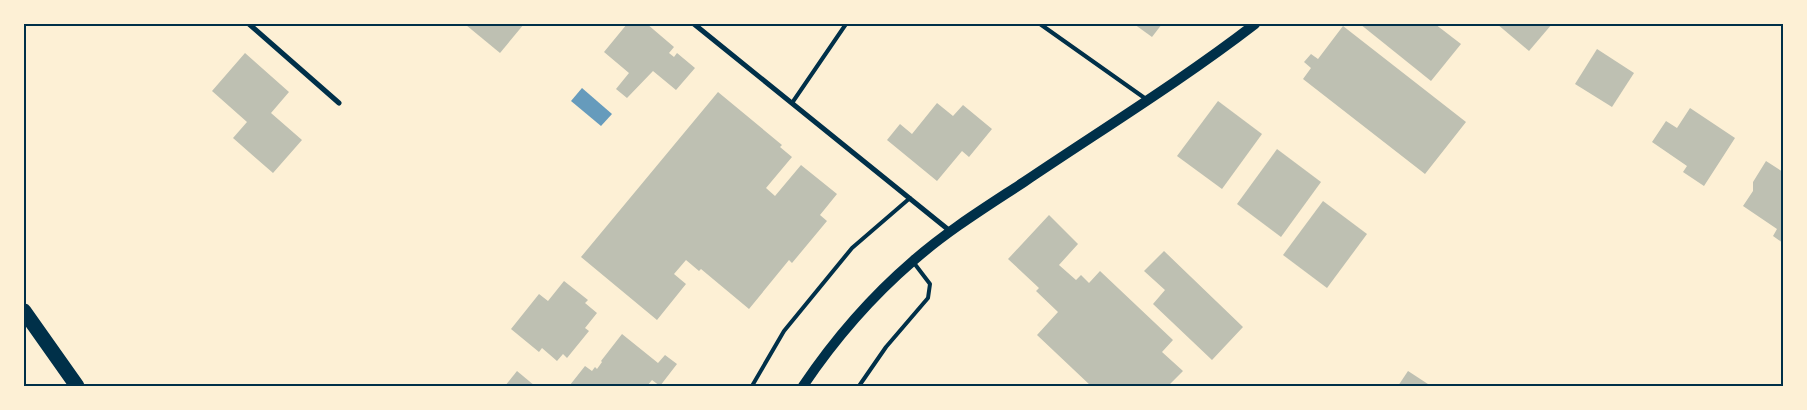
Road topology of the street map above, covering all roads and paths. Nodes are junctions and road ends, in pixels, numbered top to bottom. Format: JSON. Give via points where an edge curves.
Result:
{"nodes":[{"id":1,"x":249,"y":24,"type":"edge"},
{"id":2,"x":694,"y":24,"type":"edge"},
{"id":3,"x":846,"y":24,"type":"edge"},
{"id":4,"x":1040,"y":24,"type":"edge"},
{"id":5,"x":1255,"y":24,"type":"edge"},
{"id":6,"x":1148,"y":100,"type":"junction"},
{"id":7,"x":339,"y":103,"type":"dead end"},
{"id":8,"x":792,"y":103,"type":"junction"},
{"id":9,"x":910,"y":198,"type":"junction"},
{"id":10,"x":950,"y":231,"type":"junction"},
{"id":11,"x":912,"y":262,"type":"junction"},
{"id":12,"x":24,"y":310,"type":"edge"},
{"id":13,"x":77,"y":386,"type":"edge"},
{"id":14,"x":752,"y":386,"type":"edge"},
{"id":15,"x":803,"y":386,"type":"edge"},
{"id":16,"x":859,"y":386,"type":"edge"}],
"edges":[{"from":1,"to":7,"type":"street"},
{"from":2,"to":8,"type":"street"},
{"from":3,"to":8,"type":"lane"},
{"from":4,"to":6,"type":"lane"},
{"from":5,"to":6,"type":"main road"},
{"from":6,"to":10,"type":"main road"},
{"from":8,"to":9,"type":"street"},
{"from":9,"to":10,"type":"street"},
{"from":9,"to":14,"type":"lane","via":[[852,248],[784,331]]},
{"from":10,"to":11,"type":"main road"},
{"from":11,"to":15,"type":"main road","via":[[866,305],[834,342]]},
{"from":11,"to":16,"type":"lane","via":[[930,284],[928,298],[886,347]]},
{"from":12,"to":13,"type":"highway"}]}
